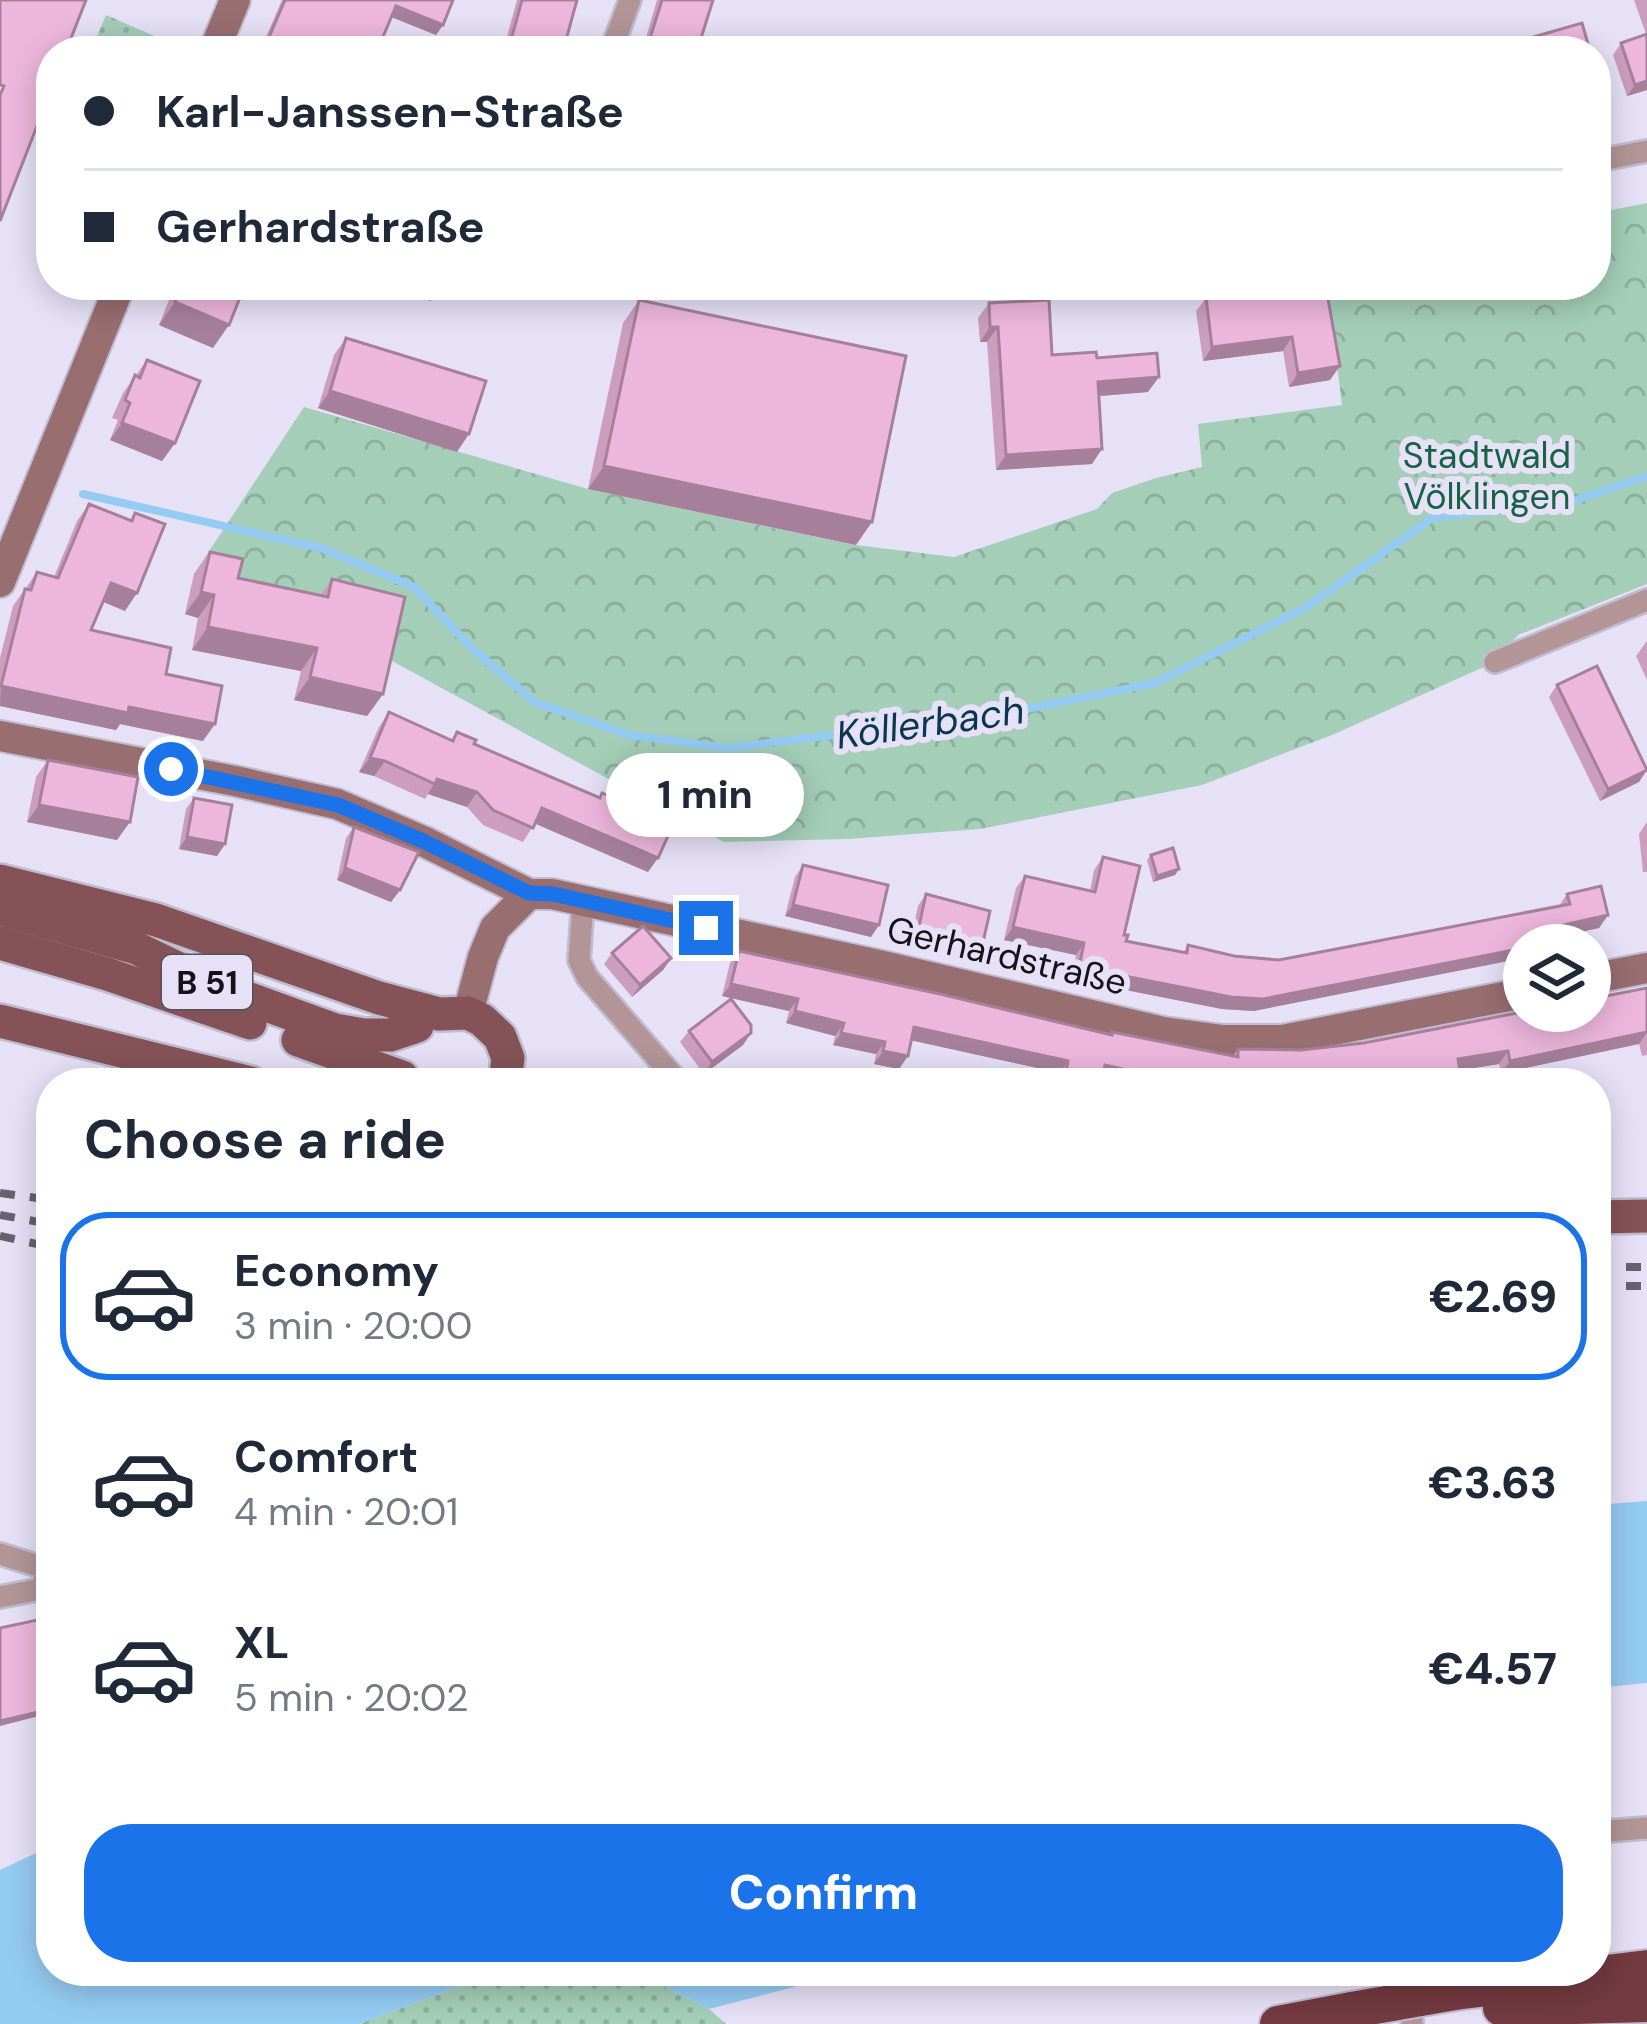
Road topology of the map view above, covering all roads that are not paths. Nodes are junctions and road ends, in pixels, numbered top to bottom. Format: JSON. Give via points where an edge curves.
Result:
{"nodes":[{"id":1,"x":630,"y":0,"type":"edge"},
{"id":2,"x":616,"y":36,"type":"edge"},
{"id":3,"x":1647,"y":151,"type":"edge"},
{"id":4,"x":1611,"y":158,"type":"edge"},
{"id":5,"x":114,"y":300,"type":"edge"},
{"id":6,"x":0,"y":582,"type":"edge"},
{"id":7,"x":1647,"y":600,"type":"edge"},
{"id":8,"x":1495,"y":662,"type":"dead end"},
{"id":9,"x":0,"y":736,"type":"edge"},
{"id":10,"x":0,"y":881,"type":"edge"},
{"id":11,"x":529,"y":893,"type":"junction"},
{"id":12,"x":583,"y":901,"type":"junction"},
{"id":13,"x":0,"y":909,"type":"edge"},
{"id":14,"x":0,"y":943,"type":"edge"},
{"id":15,"x":1647,"y":968,"type":"edge"},
{"id":16,"x":1611,"y":975,"type":"edge"},
{"id":17,"x":1503,"y":997,"type":"edge"},
{"id":18,"x":442,"y":1018,"type":"junction"},
{"id":19,"x":0,"y":1021,"type":"edge"},
{"id":20,"x":190,"y":1068,"type":"edge"},
{"id":21,"x":370,"y":1068,"type":"edge"},
{"id":22,"x":403,"y":1068,"type":"edge"},
{"id":23,"x":511,"y":1068,"type":"edge"},
{"id":24,"x":666,"y":1068,"type":"edge"},
{"id":25,"x":1647,"y":1216,"type":"edge"},
{"id":26,"x":1611,"y":1217,"type":"edge"},
{"id":27,"x":0,"y":1554,"type":"edge"},
{"id":28,"x":36,"y":1566,"type":"edge"},
{"id":29,"x":36,"y":1589,"type":"edge"},
{"id":30,"x":0,"y":1597,"type":"edge"},
{"id":31,"x":1647,"y":1828,"type":"edge"},
{"id":32,"x":1611,"y":1831,"type":"edge"},
{"id":33,"x":1647,"y":1968,"type":"edge"},
{"id":34,"x":1611,"y":1974,"type":"edge"},
{"id":35,"x":1409,"y":1986,"type":"edge"},
{"id":36,"x":1542,"y":1986,"type":"edge"},
{"id":37,"x":1455,"y":2001,"type":"junction"},
{"id":38,"x":1647,"y":2004,"type":"edge"},
{"id":39,"x":1282,"y":2024,"type":"edge"},
{"id":40,"x":1412,"y":2024,"type":"edge"}],
"edges":[{"from":1,"to":2,"type":"street"},
{"from":3,"to":4,"type":"street"},
{"from":5,"to":6,"type":"street"},
{"from":7,"to":8,"type":"street"},
{"from":9,"to":11,"type":"street","name":"Gerhardstraße","via":[[338,805]]},
{"from":10,"to":18,"type":"main road","via":[[156,920]]},
{"from":11,"to":12,"type":"street","name":"Gerhardstraße"},
{"from":11,"to":18,"type":"street","via":[[495,928]]},
{"from":12,"to":17,"type":"street","name":"Gerhardstraße","via":[[1222,1040],[1282,1040]]},
{"from":12,"to":24,"type":"street","via":[[579,960],[586,977]]},
{"from":13,"to":18,"type":"main road","number":"B 51","via":[[136,947],[334,1030],[390,1035]]},
{"from":14,"to":21,"type":"main road","number":"B 51"},
{"from":15,"to":16,"type":"street"},
{"from":18,"to":22,"type":"main road","via":[[405,1045]]},
{"from":18,"to":23,"type":"main road","via":[[482,1020],[500,1037]]},
{"from":19,"to":20,"type":"main road"},
{"from":25,"to":26,"type":"main road"},
{"from":27,"to":28,"type":"street"},
{"from":29,"to":30,"type":"street"},
{"from":31,"to":32,"type":"street"},
{"from":33,"to":34,"type":"highway"},
{"from":35,"to":40,"type":"street"},
{"from":36,"to":37,"type":"highway"},
{"from":37,"to":38,"type":"highway"},
{"from":37,"to":39,"type":"highway"}]}
